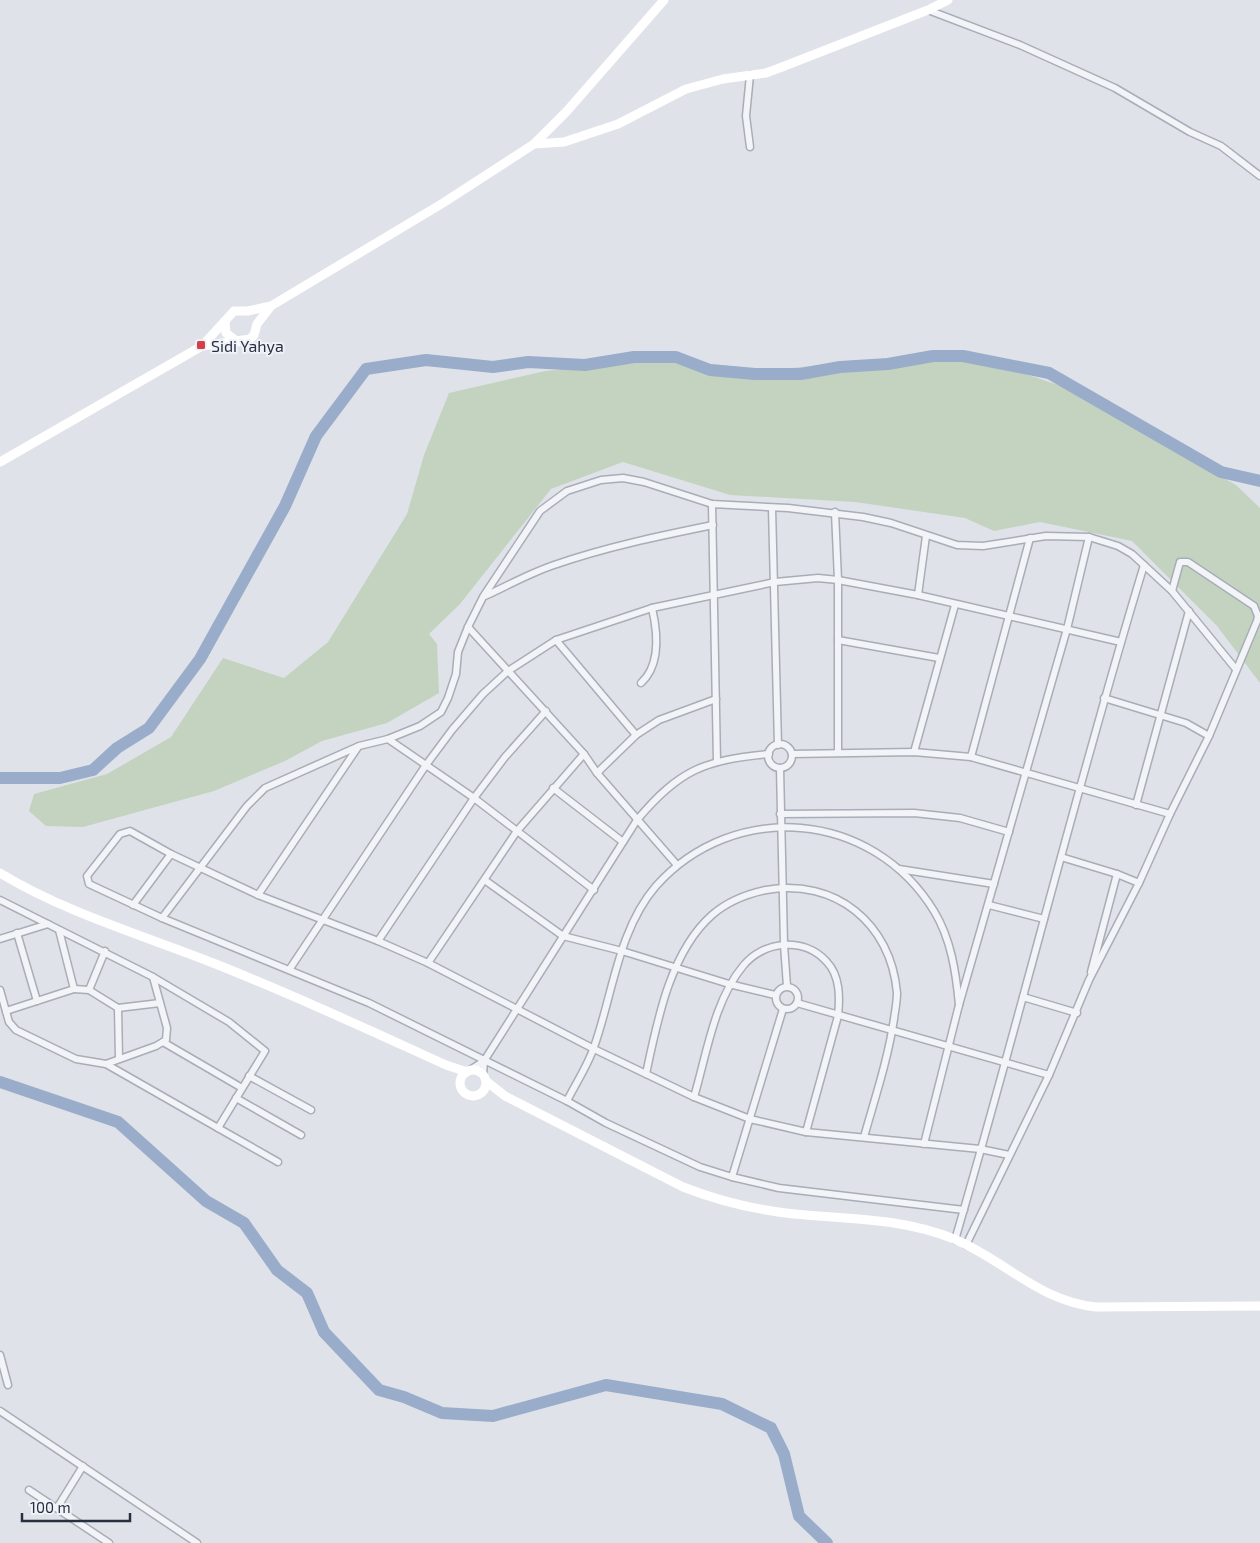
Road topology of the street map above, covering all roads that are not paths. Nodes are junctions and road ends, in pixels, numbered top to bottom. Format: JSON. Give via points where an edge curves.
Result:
{"nodes":[{"id":1,"x":664,"y":0,"type":"edge"},
{"id":2,"x":948,"y":0,"type":"edge"},
{"id":3,"x":928,"y":10,"type":"junction"},
{"id":4,"x":750,"y":76,"type":"junction"},
{"id":5,"x":534,"y":144,"type":"junction"},
{"id":6,"x":750,"y":147,"type":"dead end"},
{"id":7,"x":1260,"y":176,"type":"edge"},
{"id":8,"x":271,"y":306,"type":"junction"},
{"id":9,"x":248,"y":311,"type":"junction"},
{"id":10,"x":225,"y":322,"type":"junction"},
{"id":11,"x":257,"y":324,"type":"junction"},
{"id":12,"x":239,"y":342,"type":"junction"},
{"id":13,"x":202,"y":346,"type":"junction"},
{"id":14,"x":0,"y":462,"type":"edge"},
{"id":15,"x":712,"y":504,"type":"junction"},
{"id":16,"x":772,"y":508,"type":"junction"},
{"id":17,"x":835,"y":512,"type":"junction"},
{"id":18,"x":713,"y":525,"type":"junction"},
{"id":19,"x":926,"y":536,"type":"junction"},
{"id":20,"x":1089,"y":537,"type":"junction"},
{"id":21,"x":1030,"y":538,"type":"junction"},
{"id":22,"x":1144,"y":564,"type":"junction"},
{"id":23,"x":838,"y":580,"type":"junction"},
{"id":24,"x":775,"y":582,"type":"junction"},
{"id":25,"x":1172,"y":591,"type":"junction"},
{"id":26,"x":918,"y":595,"type":"junction"},
{"id":27,"x":714,"y":596,"type":"junction"},
{"id":28,"x":484,"y":597,"type":"junction"},
{"id":29,"x":955,"y":605,"type":"junction"},
{"id":30,"x":652,"y":608,"type":"junction"},
{"id":31,"x":1189,"y":611,"type":"junction"},
{"id":32,"x":1010,"y":614,"type":"junction"},
{"id":33,"x":468,"y":627,"type":"junction"},
{"id":34,"x":1067,"y":629,"type":"junction"},
{"id":35,"x":556,"y":640,"type":"junction"},
{"id":36,"x":838,"y":640,"type":"junction"},
{"id":37,"x":1121,"y":642,"type":"junction"},
{"id":38,"x":939,"y":658,"type":"junction"},
{"id":39,"x":1235,"y":668,"type":"junction"},
{"id":40,"x":508,"y":670,"type":"junction"},
{"id":41,"x":641,"y":683,"type":"dead end"},
{"id":42,"x":1104,"y":698,"type":"junction"},
{"id":43,"x":716,"y":699,"type":"junction"},
{"id":44,"x":546,"y":711,"type":"junction"},
{"id":45,"x":1161,"y":714,"type":"junction"},
{"id":46,"x":636,"y":735,"type":"junction"},
{"id":47,"x":1208,"y":736,"type":"junction"},
{"id":48,"x":388,"y":739,"type":"junction"},
{"id":49,"x":778,"y":745,"type":"junction"},
{"id":50,"x":359,"y":746,"type":"junction"},
{"id":51,"x":838,"y":752,"type":"junction"},
{"id":52,"x":914,"y":752,"type":"junction"},
{"id":53,"x":584,"y":754,"type":"junction"},
{"id":54,"x":769,"y":754,"type":"junction"},
{"id":55,"x":792,"y":754,"type":"junction"},
{"id":56,"x":971,"y":757,"type":"junction"},
{"id":57,"x":717,"y":762,"type":"junction"},
{"id":58,"x":426,"y":765,"type":"junction"},
{"id":59,"x":780,"y":768,"type":"junction"},
{"id":60,"x":1025,"y":772,"type":"junction"},
{"id":61,"x":597,"y":774,"type":"junction"},
{"id":62,"x":553,"y":788,"type":"junction"},
{"id":63,"x":1081,"y":789,"type":"junction"},
{"id":64,"x":474,"y":798,"type":"junction"},
{"id":65,"x":1136,"y":805,"type":"junction"},
{"id":66,"x":780,"y":814,"type":"junction"},
{"id":67,"x":1170,"y":814,"type":"junction"},
{"id":68,"x":637,"y":820,"type":"junction"},
{"id":69,"x":780,"y":826,"type":"junction"},
{"id":70,"x":517,"y":832,"type":"junction"},
{"id":71,"x":1009,"y":832,"type":"junction"},
{"id":72,"x":624,"y":842,"type":"junction"},
{"id":73,"x":170,"y":854,"type":"junction"},
{"id":74,"x":1062,"y":857,"type":"junction"},
{"id":75,"x":677,"y":865,"type":"junction"},
{"id":76,"x":201,"y":868,"type":"junction"},
{"id":77,"x":899,"y":869,"type":"junction"},
{"id":78,"x":0,"y":874,"type":"edge"},
{"id":79,"x":1117,"y":874,"type":"junction"},
{"id":80,"x":486,"y":881,"type":"junction"},
{"id":81,"x":1139,"y":883,"type":"junction"},
{"id":82,"x":994,"y":884,"type":"junction"},
{"id":83,"x":782,"y":887,"type":"junction"},
{"id":84,"x":594,"y":890,"type":"junction"},
{"id":85,"x":258,"y":894,"type":"junction"},
{"id":86,"x":0,"y":900,"type":"edge"},
{"id":87,"x":989,"y":905,"type":"junction"},
{"id":88,"x":133,"y":906,"type":"junction"},
{"id":89,"x":162,"y":918,"type":"junction"},
{"id":90,"x":1044,"y":919,"type":"junction"},
{"id":91,"x":324,"y":920,"type":"junction"},
{"id":92,"x":48,"y":924,"type":"junction"},
{"id":93,"x":59,"y":930,"type":"junction"},
{"id":94,"x":17,"y":933,"type":"junction"},
{"id":95,"x":563,"y":936,"type":"junction"},
{"id":96,"x":0,"y":939,"type":"edge"},
{"id":97,"x":378,"y":941,"type":"junction"},
{"id":98,"x":784,"y":945,"type":"junction"},
{"id":99,"x":622,"y":951,"type":"junction"},
{"id":100,"x":105,"y":952,"type":"junction"},
{"id":101,"x":428,"y":963,"type":"junction"},
{"id":102,"x":676,"y":968,"type":"junction"},
{"id":103,"x":289,"y":970,"type":"junction"},
{"id":104,"x":153,"y":977,"type":"junction"},
{"id":105,"x":1088,"y":980,"type":"junction"},
{"id":106,"x":729,"y":984,"type":"junction"},
{"id":107,"x":787,"y":986,"type":"junction"},
{"id":108,"x":0,"y":990,"type":"edge"},
{"id":109,"x":74,"y":990,"type":"junction"},
{"id":110,"x":89,"y":990,"type":"junction"},
{"id":111,"x":776,"y":995,"type":"junction"},
{"id":112,"x":1023,"y":997,"type":"junction"},
{"id":113,"x":37,"y":1001,"type":"junction"},
{"id":114,"x":160,"y":1003,"type":"junction"},
{"id":115,"x":797,"y":1003,"type":"junction"},
{"id":116,"x":959,"y":1004,"type":"junction"},
{"id":117,"x":118,"y":1008,"type":"junction"},
{"id":118,"x":516,"y":1009,"type":"junction"},
{"id":119,"x":783,"y":1009,"type":"junction"},
{"id":120,"x":6,"y":1011,"type":"junction"},
{"id":121,"x":1077,"y":1013,"type":"junction"},
{"id":122,"x":838,"y":1016,"type":"junction"},
{"id":123,"x":892,"y":1031,"type":"junction"},
{"id":124,"x":163,"y":1042,"type":"junction"},
{"id":125,"x":950,"y":1048,"type":"junction"},
{"id":126,"x":594,"y":1049,"type":"junction"},
{"id":127,"x":119,"y":1059,"type":"junction"},
{"id":128,"x":484,"y":1061,"type":"junction"},
{"id":129,"x":1005,"y":1063,"type":"junction"},
{"id":130,"x":106,"y":1064,"type":"junction"},
{"id":131,"x":446,"y":1065,"type":"junction"},
{"id":132,"x":468,"y":1071,"type":"junction"},
{"id":133,"x":646,"y":1074,"type":"junction"},
{"id":134,"x":1049,"y":1075,"type":"junction"},
{"id":135,"x":249,"y":1076,"type":"junction"},
{"id":136,"x":484,"y":1078,"type":"junction"},
{"id":137,"x":460,"y":1082,"type":"junction"},
{"id":138,"x":242,"y":1088,"type":"junction"},
{"id":139,"x":480,"y":1094,"type":"junction"},
{"id":140,"x":506,"y":1096,"type":"junction"},
{"id":141,"x":694,"y":1097,"type":"junction"},
{"id":142,"x":236,"y":1098,"type":"junction"},
{"id":143,"x":567,"y":1101,"type":"junction"},
{"id":144,"x":311,"y":1110,"type":"dead end"},
{"id":145,"x":750,"y":1119,"type":"junction"},
{"id":146,"x":218,"y":1128,"type":"junction"},
{"id":147,"x":806,"y":1132,"type":"junction"},
{"id":148,"x":301,"y":1134,"type":"dead end"},
{"id":149,"x":864,"y":1137,"type":"junction"},
{"id":150,"x":924,"y":1144,"type":"junction"},
{"id":151,"x":980,"y":1149,"type":"junction"},
{"id":152,"x":1009,"y":1155,"type":"junction"},
{"id":153,"x":278,"y":1162,"type":"dead end"},
{"id":154,"x":732,"y":1177,"type":"junction"},
{"id":155,"x":964,"y":1210,"type":"junction"},
{"id":156,"x":955,"y":1240,"type":"junction"},
{"id":157,"x":966,"y":1245,"type":"junction"},
{"id":158,"x":1260,"y":1306,"type":"edge"},
{"id":159,"x":0,"y":1355,"type":"edge"},
{"id":160,"x":8,"y":1385,"type":"dead end"},
{"id":161,"x":0,"y":1411,"type":"edge"},
{"id":162,"x":84,"y":1466,"type":"junction"},
{"id":163,"x":29,"y":1490,"type":"dead end"},
{"id":164,"x":57,"y":1508,"type":"junction"},
{"id":165,"x":109,"y":1543,"type":"edge"},
{"id":166,"x":197,"y":1543,"type":"edge"}],
"edges":[{"from":1,"to":5,"type":"main road"},
{"from":2,"to":3,"type":"main road"},
{"from":3,"to":4,"type":"main road","via":[[782,67]]},
{"from":3,"to":7,"type":"street","via":[[1020,45],[1140,101],[1190,132],[1221,146]]},
{"from":4,"to":5,"type":"main road","via":[[686,89],[618,124],[564,142]]},
{"from":4,"to":6,"type":"street","via":[[746,116]]},
{"from":5,"to":8,"type":"main road","via":[[443,203]]},
{"from":8,"to":9,"type":"main road"},
{"from":8,"to":11,"type":"main road"},
{"from":9,"to":10,"type":"main road","via":[[234,311]]},
{"from":9,"to":11,"type":"main road"},
{"from":10,"to":12,"type":"main road","via":[[226,333]]},
{"from":10,"to":13,"type":"main road"},
{"from":11,"to":12,"type":"main road","via":[[250,339]]},
{"from":12,"to":13,"type":"main road"},
{"from":13,"to":14,"type":"main road"},
{"from":15,"to":16,"type":"street"},
{"from":15,"to":18,"type":"street"},
{"from":15,"to":28,"type":"street","via":[[623,478],[601,480],[567,491],[540,511]]},
{"from":16,"to":17,"type":"street"},
{"from":16,"to":24,"type":"street"},
{"from":17,"to":19,"type":"street","via":[[891,523]]},
{"from":17,"to":23,"type":"street"},
{"from":18,"to":27,"type":"street"},
{"from":18,"to":28,"type":"street","via":[[635,541],[568,560]]},
{"from":19,"to":21,"type":"street","via":[[949,544],[971,546]]},
{"from":19,"to":26,"type":"street"},
{"from":20,"to":21,"type":"street"},
{"from":20,"to":22,"type":"street","via":[[1118,546]]},
{"from":20,"to":34,"type":"street"},
{"from":21,"to":32,"type":"street"},
{"from":22,"to":25,"type":"street"},
{"from":22,"to":37,"type":"street"},
{"from":23,"to":24,"type":"street"},
{"from":23,"to":26,"type":"street"},
{"from":23,"to":36,"type":"street"},
{"from":24,"to":27,"type":"street"},
{"from":24,"to":49,"type":"street"},
{"from":25,"to":31,"type":"street"},
{"from":25,"to":39,"type":"street","via":[[1179,566],[1184,561],[1254,606],[1257,621]]},
{"from":26,"to":29,"type":"street"},
{"from":27,"to":30,"type":"street"},
{"from":27,"to":43,"type":"street"},
{"from":28,"to":33,"type":"street"},
{"from":29,"to":32,"type":"street"},
{"from":29,"to":38,"type":"street"},
{"from":30,"to":35,"type":"street"},
{"from":30,"to":41,"type":"street","via":[[656,643],[654,667]]},
{"from":31,"to":39,"type":"street"},
{"from":31,"to":45,"type":"street"},
{"from":32,"to":34,"type":"street"},
{"from":32,"to":56,"type":"street"},
{"from":33,"to":40,"type":"street"},
{"from":33,"to":48,"type":"street","via":[[458,652],[456,674],[441,712],[420,726]]},
{"from":34,"to":37,"type":"street"},
{"from":34,"to":60,"type":"street"},
{"from":35,"to":40,"type":"street"},
{"from":35,"to":46,"type":"street"},
{"from":36,"to":38,"type":"street"},
{"from":36,"to":51,"type":"street"},
{"from":37,"to":42,"type":"street"},
{"from":38,"to":52,"type":"street"},
{"from":39,"to":47,"type":"street"},
{"from":40,"to":44,"type":"street"},
{"from":40,"to":58,"type":"street","via":[[483,694]]},
{"from":42,"to":45,"type":"street"},
{"from":42,"to":63,"type":"street"},
{"from":43,"to":46,"type":"street","via":[[670,714]]},
{"from":43,"to":57,"type":"street"},
{"from":44,"to":53,"type":"street"},
{"from":44,"to":64,"type":"street"},
{"from":45,"to":47,"type":"street"},
{"from":45,"to":65,"type":"street"},
{"from":46,"to":61,"type":"street"},
{"from":47,"to":67,"type":"street"},
{"from":48,"to":50,"type":"street"},
{"from":48,"to":58,"type":"street"},
{"from":49,"to":54,"type":"street"},
{"from":49,"to":55,"type":"street","via":[[788,748]]},
{"from":50,"to":76,"type":"street","via":[[265,788],[247,806]]},
{"from":50,"to":85,"type":"street"},
{"from":51,"to":52,"type":"street"},
{"from":51,"to":55,"type":"street"},
{"from":52,"to":56,"type":"street"},
{"from":53,"to":61,"type":"street"},
{"from":53,"to":62,"type":"street"},
{"from":54,"to":57,"type":"street"},
{"from":54,"to":59,"type":"street","via":[[771,763]]},
{"from":55,"to":59,"type":"street","via":[[788,765]]},
{"from":56,"to":60,"type":"street"},
{"from":57,"to":68,"type":"street","via":[[680,778],[659,794]]},
{"from":58,"to":64,"type":"street"},
{"from":58,"to":91,"type":"street"},
{"from":59,"to":66,"type":"street"},
{"from":60,"to":63,"type":"street"},
{"from":60,"to":71,"type":"street"},
{"from":61,"to":68,"type":"street"},
{"from":62,"to":70,"type":"street"},
{"from":62,"to":72,"type":"street"},
{"from":63,"to":65,"type":"street"},
{"from":63,"to":74,"type":"street"},
{"from":64,"to":70,"type":"street"},
{"from":64,"to":97,"type":"street"},
{"from":65,"to":67,"type":"street"},
{"from":66,"to":69,"type":"street"},
{"from":66,"to":71,"type":"street","via":[[914,812],[960,818]]},
{"from":67,"to":81,"type":"street"},
{"from":68,"to":72,"type":"street"},
{"from":68,"to":75,"type":"street"},
{"from":69,"to":75,"type":"street","via":[[733,836]]},
{"from":69,"to":77,"type":"street","via":[[809,827],[838,834],[867,847]]},
{"from":69,"to":83,"type":"street"},
{"from":70,"to":80,"type":"street"},
{"from":70,"to":84,"type":"street"},
{"from":71,"to":82,"type":"street"},
{"from":72,"to":84,"type":"street"},
{"from":73,"to":76,"type":"street"},
{"from":73,"to":88,"type":"street"},
{"from":73,"to":88,"type":"street","via":[[126,831],[120,834],[87,876],[89,884]]},
{"from":74,"to":79,"type":"street"},
{"from":74,"to":90,"type":"street"},
{"from":75,"to":99,"type":"street","via":[[642,905]]},
{"from":76,"to":85,"type":"street"},
{"from":76,"to":89,"type":"street"},
{"from":77,"to":82,"type":"street"},
{"from":77,"to":116,"type":"street","via":[[934,912],[955,969]]},
{"from":78,"to":131,"type":"main road","via":[[110,925],[307,1002]]},
{"from":79,"to":81,"type":"street"},
{"from":79,"to":105,"type":"street"},
{"from":80,"to":95,"type":"street"},
{"from":80,"to":101,"type":"street"},
{"from":81,"to":105,"type":"street"},
{"from":82,"to":87,"type":"street"},
{"from":83,"to":98,"type":"street"},
{"from":83,"to":102,"type":"street","via":[[741,897],[712,915]]},
{"from":83,"to":123,"type":"street","via":[[811,889],[833,896],[860,914],[879,937],[890,960],[896,986]]},
{"from":84,"to":95,"type":"street"},
{"from":85,"to":91,"type":"street"},
{"from":86,"to":92,"type":"street"},
{"from":87,"to":90,"type":"street"},
{"from":87,"to":116,"type":"street"},
{"from":88,"to":89,"type":"street"},
{"from":89,"to":103,"type":"street"},
{"from":90,"to":112,"type":"street"},
{"from":91,"to":97,"type":"street"},
{"from":91,"to":103,"type":"street"},
{"from":92,"to":93,"type":"street"},
{"from":92,"to":94,"type":"street"},
{"from":93,"to":100,"type":"street"},
{"from":93,"to":109,"type":"street"},
{"from":94,"to":96,"type":"street"},
{"from":94,"to":113,"type":"street"},
{"from":95,"to":99,"type":"street"},
{"from":95,"to":118,"type":"street"},
{"from":97,"to":101,"type":"street"},
{"from":98,"to":106,"type":"street","via":[[761,950],[750,957]]},
{"from":98,"to":107,"type":"street"},
{"from":98,"to":122,"type":"street","via":[[814,951],[826,961],[838,986]]},
{"from":99,"to":102,"type":"street"},
{"from":99,"to":126,"type":"street"},
{"from":100,"to":104,"type":"street"},
{"from":100,"to":110,"type":"street"},
{"from":101,"to":118,"type":"street"},
{"from":102,"to":106,"type":"street"},
{"from":102,"to":133,"type":"street"},
{"from":103,"to":128,"type":"street","via":[[369,1003]]},
{"from":104,"to":114,"type":"street"},
{"from":104,"to":135,"type":"street","via":[[236,1026],[264,1051]]},
{"from":105,"to":121,"type":"street"},
{"from":106,"to":111,"type":"street"},
{"from":106,"to":141,"type":"street"},
{"from":107,"to":111,"type":"street"},
{"from":107,"to":115,"type":"street","via":[[796,992]]},
{"from":108,"to":120,"type":"street"},
{"from":109,"to":110,"type":"street"},
{"from":109,"to":113,"type":"street"},
{"from":110,"to":117,"type":"street"},
{"from":111,"to":119,"type":"street","via":[[777,1003]]},
{"from":112,"to":121,"type":"street"},
{"from":112,"to":129,"type":"street"},
{"from":113,"to":120,"type":"street"},
{"from":114,"to":117,"type":"street"},
{"from":114,"to":124,"type":"street","via":[[167,1028]]},
{"from":115,"to":119,"type":"street"},
{"from":115,"to":122,"type":"street"},
{"from":116,"to":125,"type":"street"},
{"from":117,"to":127,"type":"street"},
{"from":118,"to":126,"type":"street"},
{"from":118,"to":128,"type":"street"},
{"from":119,"to":145,"type":"street"},
{"from":120,"to":130,"type":"street","via":[[12,1026],[30,1038],[76,1059]]},
{"from":121,"to":134,"type":"street"},
{"from":122,"to":123,"type":"street"},
{"from":122,"to":147,"type":"street"},
{"from":123,"to":125,"type":"street"},
{"from":123,"to":149,"type":"street"},
{"from":124,"to":127,"type":"street"},
{"from":124,"to":138,"type":"street"},
{"from":125,"to":129,"type":"street"},
{"from":125,"to":150,"type":"street"},
{"from":126,"to":133,"type":"street"},
{"from":126,"to":143,"type":"street"},
{"from":127,"to":130,"type":"street"},
{"from":128,"to":132,"type":"street"},
{"from":128,"to":136,"type":"street"},
{"from":128,"to":143,"type":"street"},
{"from":129,"to":134,"type":"street"},
{"from":129,"to":151,"type":"street"},
{"from":130,"to":146,"type":"street"},
{"from":131,"to":132,"type":"main road"},
{"from":131,"to":137,"type":"main road"},
{"from":132,"to":136,"type":"main road","via":[[477,1071]]},
{"from":132,"to":137,"type":"main road"},
{"from":133,"to":141,"type":"street"},
{"from":134,"to":152,"type":"street"},
{"from":135,"to":138,"type":"street"},
{"from":135,"to":144,"type":"street"},
{"from":136,"to":139,"type":"main road","via":[[484,1090]]},
{"from":136,"to":140,"type":"main road"},
{"from":137,"to":139,"type":"main road","via":[[466,1094]]},
{"from":138,"to":142,"type":"street"},
{"from":139,"to":140,"type":"main road"},
{"from":140,"to":156,"type":"main road","via":[[703,1195],[792,1214],[885,1222],[932,1231]]},
{"from":141,"to":145,"type":"street"},
{"from":142,"to":146,"type":"street"},
{"from":142,"to":148,"type":"street"},
{"from":143,"to":154,"type":"street","via":[[679,1158]]},
{"from":145,"to":147,"type":"street"},
{"from":145,"to":154,"type":"street"},
{"from":146,"to":153,"type":"street"},
{"from":147,"to":149,"type":"street"},
{"from":149,"to":150,"type":"street"},
{"from":150,"to":151,"type":"street"},
{"from":151,"to":152,"type":"street"},
{"from":151,"to":155,"type":"street"},
{"from":152,"to":157,"type":"street"},
{"from":154,"to":155,"type":"street","via":[[779,1188]]},
{"from":155,"to":156,"type":"street"},
{"from":156,"to":157,"type":"main road"},
{"from":157,"to":158,"type":"main road","via":[[1054,1298],[1076,1305]]},
{"from":159,"to":160,"type":"street"},
{"from":161,"to":162,"type":"street"},
{"from":162,"to":164,"type":"street"},
{"from":162,"to":166,"type":"street"},
{"from":163,"to":164,"type":"street"},
{"from":164,"to":165,"type":"street"}]}
